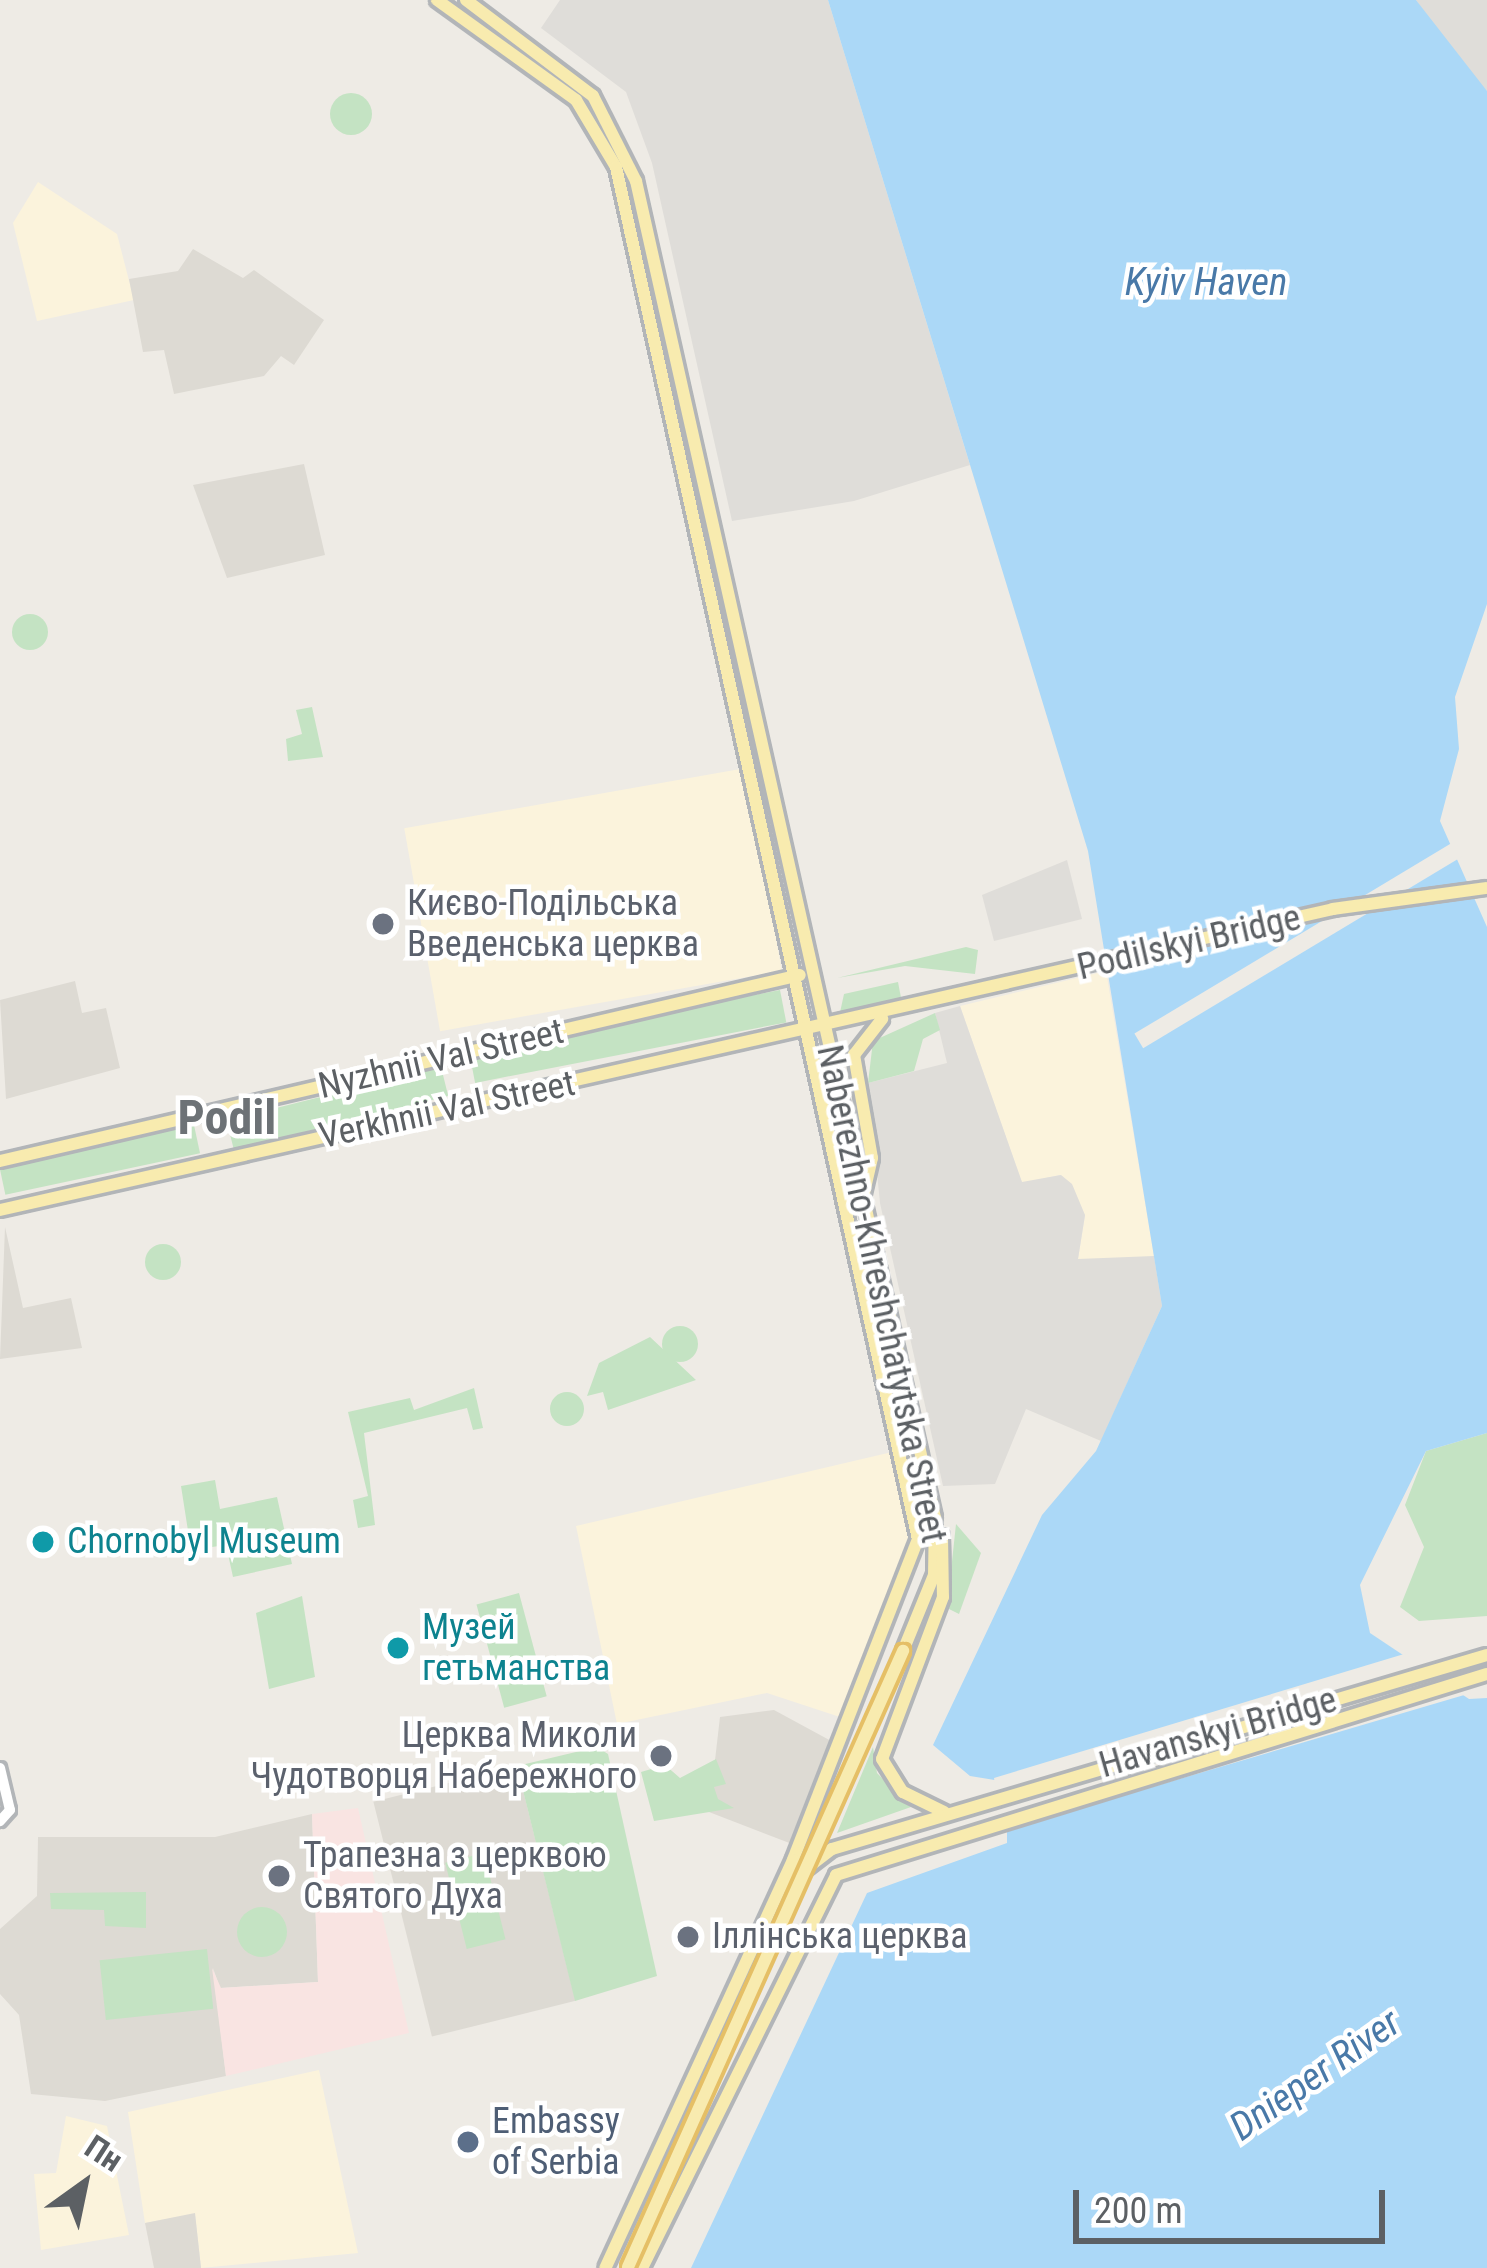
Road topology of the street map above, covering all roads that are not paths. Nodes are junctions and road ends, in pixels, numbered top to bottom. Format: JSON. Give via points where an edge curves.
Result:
{"nodes":[{"id":1,"x":437,"y":0,"type":"edge"},
{"id":2,"x":466,"y":0,"type":"edge"},
{"id":3,"x":681,"y":416,"type":"junction"},
{"id":4,"x":1487,"y":888,"type":"edge"},
{"id":5,"x":813,"y":972,"type":"junction"},
{"id":6,"x":796,"y":976,"type":"junction"},
{"id":7,"x":894,"y":1012,"type":"junction"},
{"id":8,"x":825,"y":1029,"type":"junction"},
{"id":9,"x":809,"y":1032,"type":"junction"},
{"id":10,"x":0,"y":1161,"type":"edge"},
{"id":11,"x":863,"y":1197,"type":"junction"},
{"id":12,"x":0,"y":1210,"type":"edge"},
{"id":13,"x":935,"y":1518,"type":"junction"},
{"id":14,"x":1487,"y":1655,"type":"edge"},
{"id":15,"x":1487,"y":1674,"type":"edge"},
{"id":16,"x":0,"y":1768,"type":"edge"},
{"id":17,"x":1,"y":1795,"type":"edge"},
{"id":18,"x":947,"y":1812,"type":"junction"},
{"id":19,"x":0,"y":1821,"type":"edge"},
{"id":20,"x":780,"y":1890,"type":"junction"},
{"id":21,"x":605,"y":2268,"type":"edge"},
{"id":22,"x":628,"y":2268,"type":"edge"},
{"id":23,"x":642,"y":2268,"type":"edge"}],
"edges":[{"from":1,"to":3,"type":"main road","via":[[558,84],[601,133]]},
{"from":2,"to":3,"type":"main road","via":[[566,70],[616,128]]},
{"from":3,"to":5,"type":"main road","name":"Naberezhno-Khreshchatytska Street"},
{"from":3,"to":6,"type":"main road","name":"Naberezhno-Khreshchatytska Street"},
{"from":4,"to":7,"type":"main road","name":"Podilskyi Bridge","via":[[1333,909]]},
{"from":5,"to":6,"type":"main road","name":"Nyzhnii Val Street"},
{"from":5,"to":8,"type":"main road","name":"Naberezhno-Khreshchatytska Street"},
{"from":6,"to":9,"type":"main road","name":"Naberezhno-Khreshchatytska Street"},
{"from":6,"to":10,"type":"main road","name":"Nyzhnii Val Street"},
{"from":7,"to":8,"type":"main road","name":"Podilskyi Bridge"},
{"from":7,"to":11,"type":"main road","via":[[866,1030],[854,1055],[872,1158]]},
{"from":8,"to":9,"type":"main road","name":"Verkhnii Val Street"},
{"from":8,"to":11,"type":"main road","name":"Naberezhno-Khreshchatytska Street"},
{"from":9,"to":12,"type":"main road","name":"Verkhnii Val Street"},
{"from":9,"to":20,"type":"main road","name":"Naberezhno-Khreshchatytska Street","via":[[919,1539]]},
{"from":11,"to":13,"type":"main road","name":"Naberezhno-Khreshchatytska Street"},
{"from":13,"to":18,"type":"main road","via":[[947,1579],[882,1759],[903,1792]]},
{"from":13,"to":22,"type":"main road","name":"Naberezhno-Khreshchatytska Street","bridge":true,"via":[[934,1575],[903,1651]]},
{"from":14,"to":18,"type":"main road","name":"Havanskyi Bridge"},
{"from":15,"to":23,"type":"main road","name":"Havanskyi Bridge","via":[[846,1870],[814,1900]]},
{"from":16,"to":17,"type":"street"},
{"from":17,"to":19,"type":"street","via":[[10,1814]]},
{"from":18,"to":20,"type":"main road","name":"Havanskyi Bridge","via":[[822,1854]]},
{"from":20,"to":21,"type":"main road","name":"Naberezhno-Khreshchatytska Street"}]}
